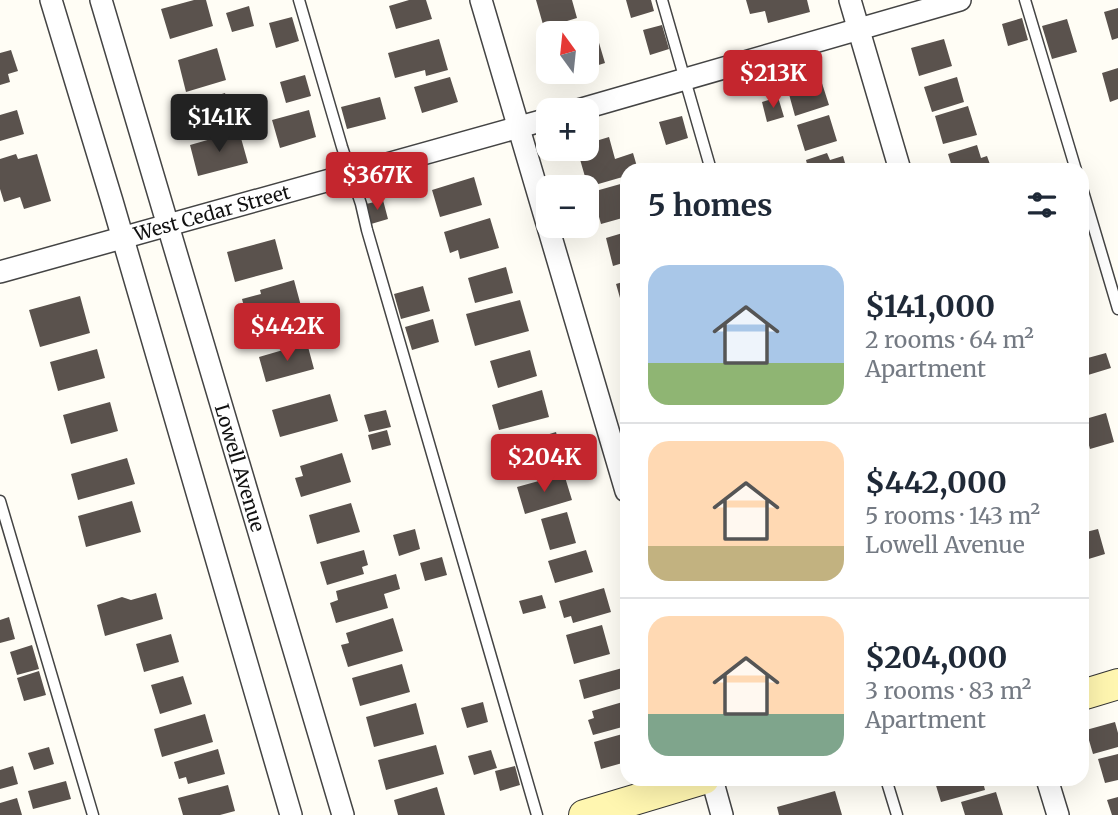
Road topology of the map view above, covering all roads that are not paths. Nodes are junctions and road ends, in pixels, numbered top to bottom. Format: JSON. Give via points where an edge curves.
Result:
{"nodes":[{"id":1,"x":51,"y":0,"type":"edge"},
{"id":2,"x":101,"y":0,"type":"edge"},
{"id":3,"x":299,"y":0,"type":"edge"},
{"id":4,"x":481,"y":0,"type":"edge"},
{"id":5,"x":662,"y":0,"type":"edge"},
{"id":6,"x":850,"y":0,"type":"edge"},
{"id":7,"x":960,"y":0,"type":"edge"},
{"id":8,"x":1025,"y":0,"type":"edge"},
{"id":9,"x":859,"y":28,"type":"junction"},
{"id":10,"x":685,"y":80,"type":"junction"},
{"id":11,"x":599,"y":104,"type":"edge"},
{"id":12,"x":536,"y":122,"type":"edge"},
{"id":13,"x":518,"y":127,"type":"junction"},
{"id":14,"x":709,"y":163,"type":"edge"},
{"id":15,"x":898,"y":163,"type":"edge"},
{"id":16,"x":1074,"y":163,"type":"edge"},
{"id":17,"x":351,"y":173,"type":"junction"},
{"id":18,"x":1089,"y":212,"type":"edge"},
{"id":19,"x":168,"y":225,"type":"junction"},
{"id":20,"x":123,"y":237,"type":"junction"},
{"id":21,"x":0,"y":272,"type":"edge"},
{"id":22,"x":1118,"y":309,"type":"edge"},
{"id":23,"x":620,"y":471,"type":"edge"},
{"id":24,"x":0,"y":501,"type":"edge"},
{"id":25,"x":1118,"y":684,"type":"edge"},
{"id":26,"x":1089,"y":693,"type":"edge"},
{"id":27,"x":681,"y":786,"type":"edge"},
{"id":28,"x":714,"y":786,"type":"edge"},
{"id":29,"x":888,"y":786,"type":"edge"},
{"id":30,"x":1049,"y":786,"type":"edge"},
{"id":31,"x":93,"y":815,"type":"edge"},
{"id":32,"x":291,"y":815,"type":"edge"},
{"id":33,"x":342,"y":815,"type":"edge"},
{"id":34,"x":537,"y":815,"type":"edge"},
{"id":35,"x":584,"y":815,"type":"edge"},
{"id":36,"x":722,"y":815,"type":"edge"},
{"id":37,"x":897,"y":815,"type":"edge"},
{"id":38,"x":1058,"y":815,"type":"edge"}],
"edges":[{"from":1,"to":20,"type":"street"},
{"from":2,"to":19,"type":"street","name":"Lowell Avenue"},
{"from":3,"to":17,"type":"lane"},
{"from":4,"to":13,"type":"street"},
{"from":5,"to":10,"type":"lane"},
{"from":6,"to":9,"type":"street"},
{"from":7,"to":9,"type":"street"},
{"from":8,"to":16,"type":"lane"},
{"from":9,"to":10,"type":"street"},
{"from":9,"to":15,"type":"street"},
{"from":10,"to":11,"type":"street"},
{"from":10,"to":14,"type":"lane"},
{"from":12,"to":13,"type":"street","name":"West Cedar Street"},
{"from":13,"to":17,"type":"street","name":"West Cedar Street"},
{"from":13,"to":23,"type":"street"},
{"from":17,"to":19,"type":"street","name":"West Cedar Street"},
{"from":17,"to":34,"type":"lane"},
{"from":18,"to":22,"type":"lane"},
{"from":19,"to":20,"type":"street","name":"West Cedar Street"},
{"from":19,"to":33,"type":"street","name":"Lowell Avenue"},
{"from":20,"to":21,"type":"street","name":"West Cedar Street"},
{"from":20,"to":32,"type":"street"},
{"from":24,"to":31,"type":"lane"},
{"from":25,"to":26,"type":"street"},
{"from":27,"to":35,"type":"street"},
{"from":28,"to":36,"type":"street"},
{"from":29,"to":37,"type":"lane"},
{"from":30,"to":38,"type":"street"}]}
